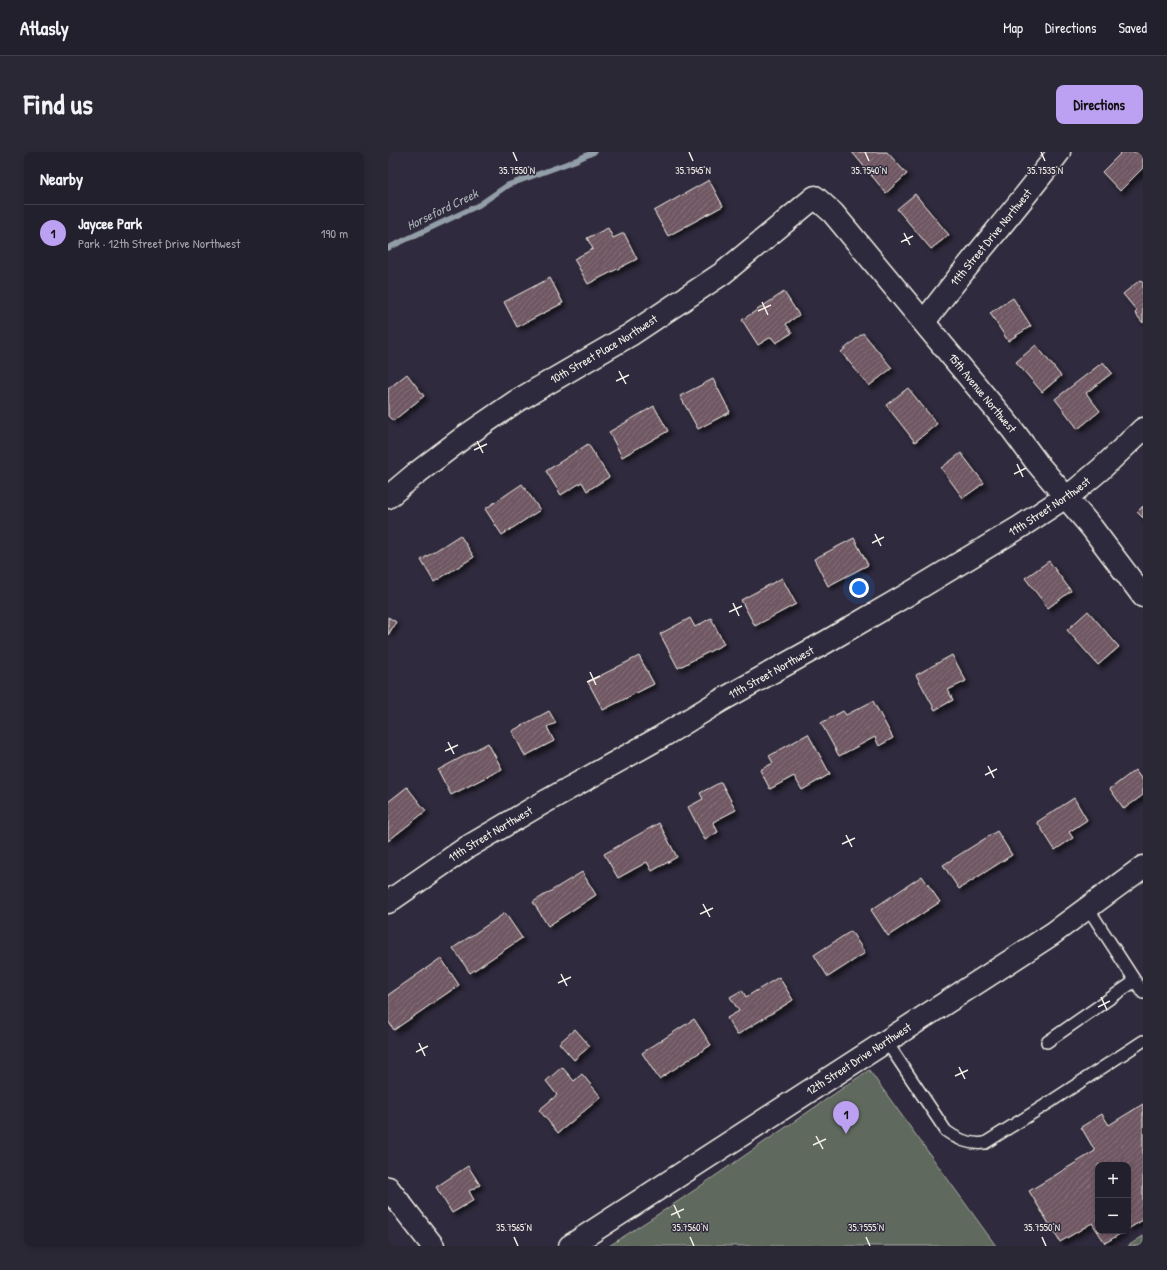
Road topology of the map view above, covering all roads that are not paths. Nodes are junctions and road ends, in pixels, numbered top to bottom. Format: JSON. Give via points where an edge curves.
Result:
{"nodes":[{"id":1,"x":1059,"y":152,"type":"edge"},
{"id":2,"x":815,"y":197,"type":"joint"},
{"id":3,"x":924,"y":322,"type":"junction"},
{"id":4,"x":1143,"y":429,"type":"edge"},
{"id":5,"x":388,"y":497,"type":"edge"},
{"id":6,"x":1066,"y":497,"type":"junction"},
{"id":7,"x":1143,"y":596,"type":"edge"},
{"id":8,"x":1143,"y":868,"type":"edge"},
{"id":9,"x":388,"y":902,"type":"edge"},
{"id":10,"x":1088,"y":908,"type":"junction"},
{"id":11,"x":1135,"y":980,"type":"junction"},
{"id":12,"x":1143,"y":993,"type":"edge"},
{"id":13,"x":886,"y":1041,"type":"junction"},
{"id":14,"x":1143,"y":1041,"type":"edge"},
{"id":15,"x":1047,"y":1042,"type":"dead end"},
{"id":16,"x":388,"y":1188,"type":"edge"},
{"id":17,"x":433,"y":1246,"type":"edge"},
{"id":18,"x":570,"y":1246,"type":"edge"}],
"edges":[{"from":1,"to":3,"type":"street","name":"11th Street Drive Northwest"},
{"from":2,"to":3,"type":"street","name":"15th Avenue Northwest","via":[[832,213]]},
{"from":2,"to":5,"type":"street","name":"10th Street Place Northwest","via":[[723,273],[630,335],[515,402],[464,437]]},
{"from":3,"to":6,"type":"street","name":"15th Avenue Northwest"},
{"from":4,"to":6,"type":"street","name":"11th Street Northwest"},
{"from":6,"to":7,"type":"street","name":"15th Avenue Northwest"},
{"from":6,"to":9,"type":"street","name":"11th Street Northwest","via":[[912,592],[466,848]]},
{"from":8,"to":10,"type":"street","name":"12th Street Drive Northwest"},
{"from":10,"to":11,"type":"lane"},
{"from":10,"to":13,"type":"street","name":"12th Street Drive Northwest"},
{"from":11,"to":12,"type":"lane"},
{"from":11,"to":15,"type":"lane"},
{"from":13,"to":14,"type":"lane","via":[[946,1131],[956,1138],[976,1144],[985,1143]]},
{"from":13,"to":18,"type":"street","name":"12th Street Drive Northwest"},
{"from":16,"to":17,"type":"street"}]}
